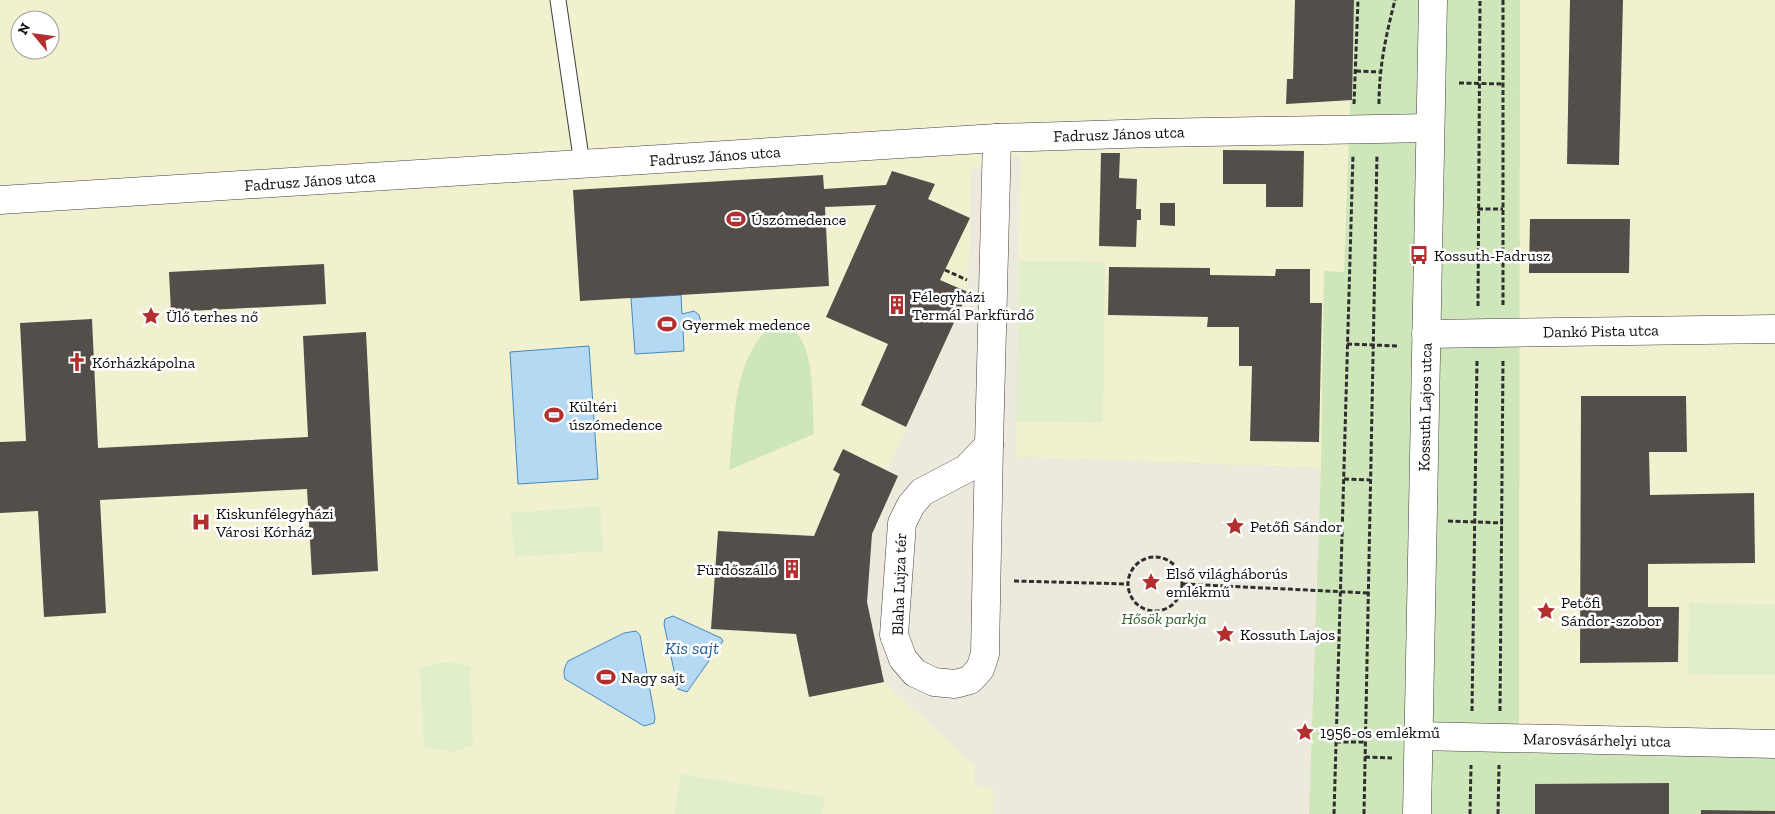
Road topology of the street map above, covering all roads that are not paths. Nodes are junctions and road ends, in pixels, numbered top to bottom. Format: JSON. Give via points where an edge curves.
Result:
{"nodes":[{"id":1,"x":558,"y":0,"type":"edge"},
{"id":2,"x":1433,"y":0,"type":"edge"},
{"id":3,"x":1430,"y":128,"type":"junction"},
{"id":4,"x":997,"y":138,"type":"junction"},
{"id":5,"x":582,"y":164,"type":"junction"},
{"id":6,"x":0,"y":200,"type":"edge"},
{"id":7,"x":1775,"y":329,"type":"edge"},
{"id":8,"x":1426,"y":334,"type":"junction"},
{"id":9,"x":989,"y":445,"type":"junction"},
{"id":10,"x":1418,"y":736,"type":"junction"},
{"id":11,"x":1775,"y":744,"type":"edge"},
{"id":12,"x":1417,"y":814,"type":"edge"}],
"edges":[{"from":1,"to":5,"type":"lane"},
{"from":2,"to":3,"type":"street","name":"Kossuth Lajos utca"},
{"from":3,"to":4,"type":"street","name":"Fadrusz János utca"},
{"from":3,"to":8,"type":"street","name":"Kossuth Lajos utca"},
{"from":4,"to":5,"type":"street","name":"Fadrusz János utca"},
{"from":4,"to":9,"type":"street","name":"Blaha Lujza tér"},
{"from":5,"to":6,"type":"street","name":"Fadrusz János utca"},
{"from":7,"to":8,"type":"street","name":"Dankó Pista utca"},
{"from":8,"to":10,"type":"street","name":"Kossuth Lajos utca"},
{"from":9,"to":9,"type":"street","name":"Blaha Lujza tér","via":[[985,654],[980,669],[970,680],[955,684],[934,682],[915,673],[903,659],[894,635],[902,523],[922,492],[966,469]]},
{"from":10,"to":11,"type":"street","name":"Marosvásárhelyi utca"},
{"from":10,"to":12,"type":"street","name":"Kossuth Lajos utca"}]}
